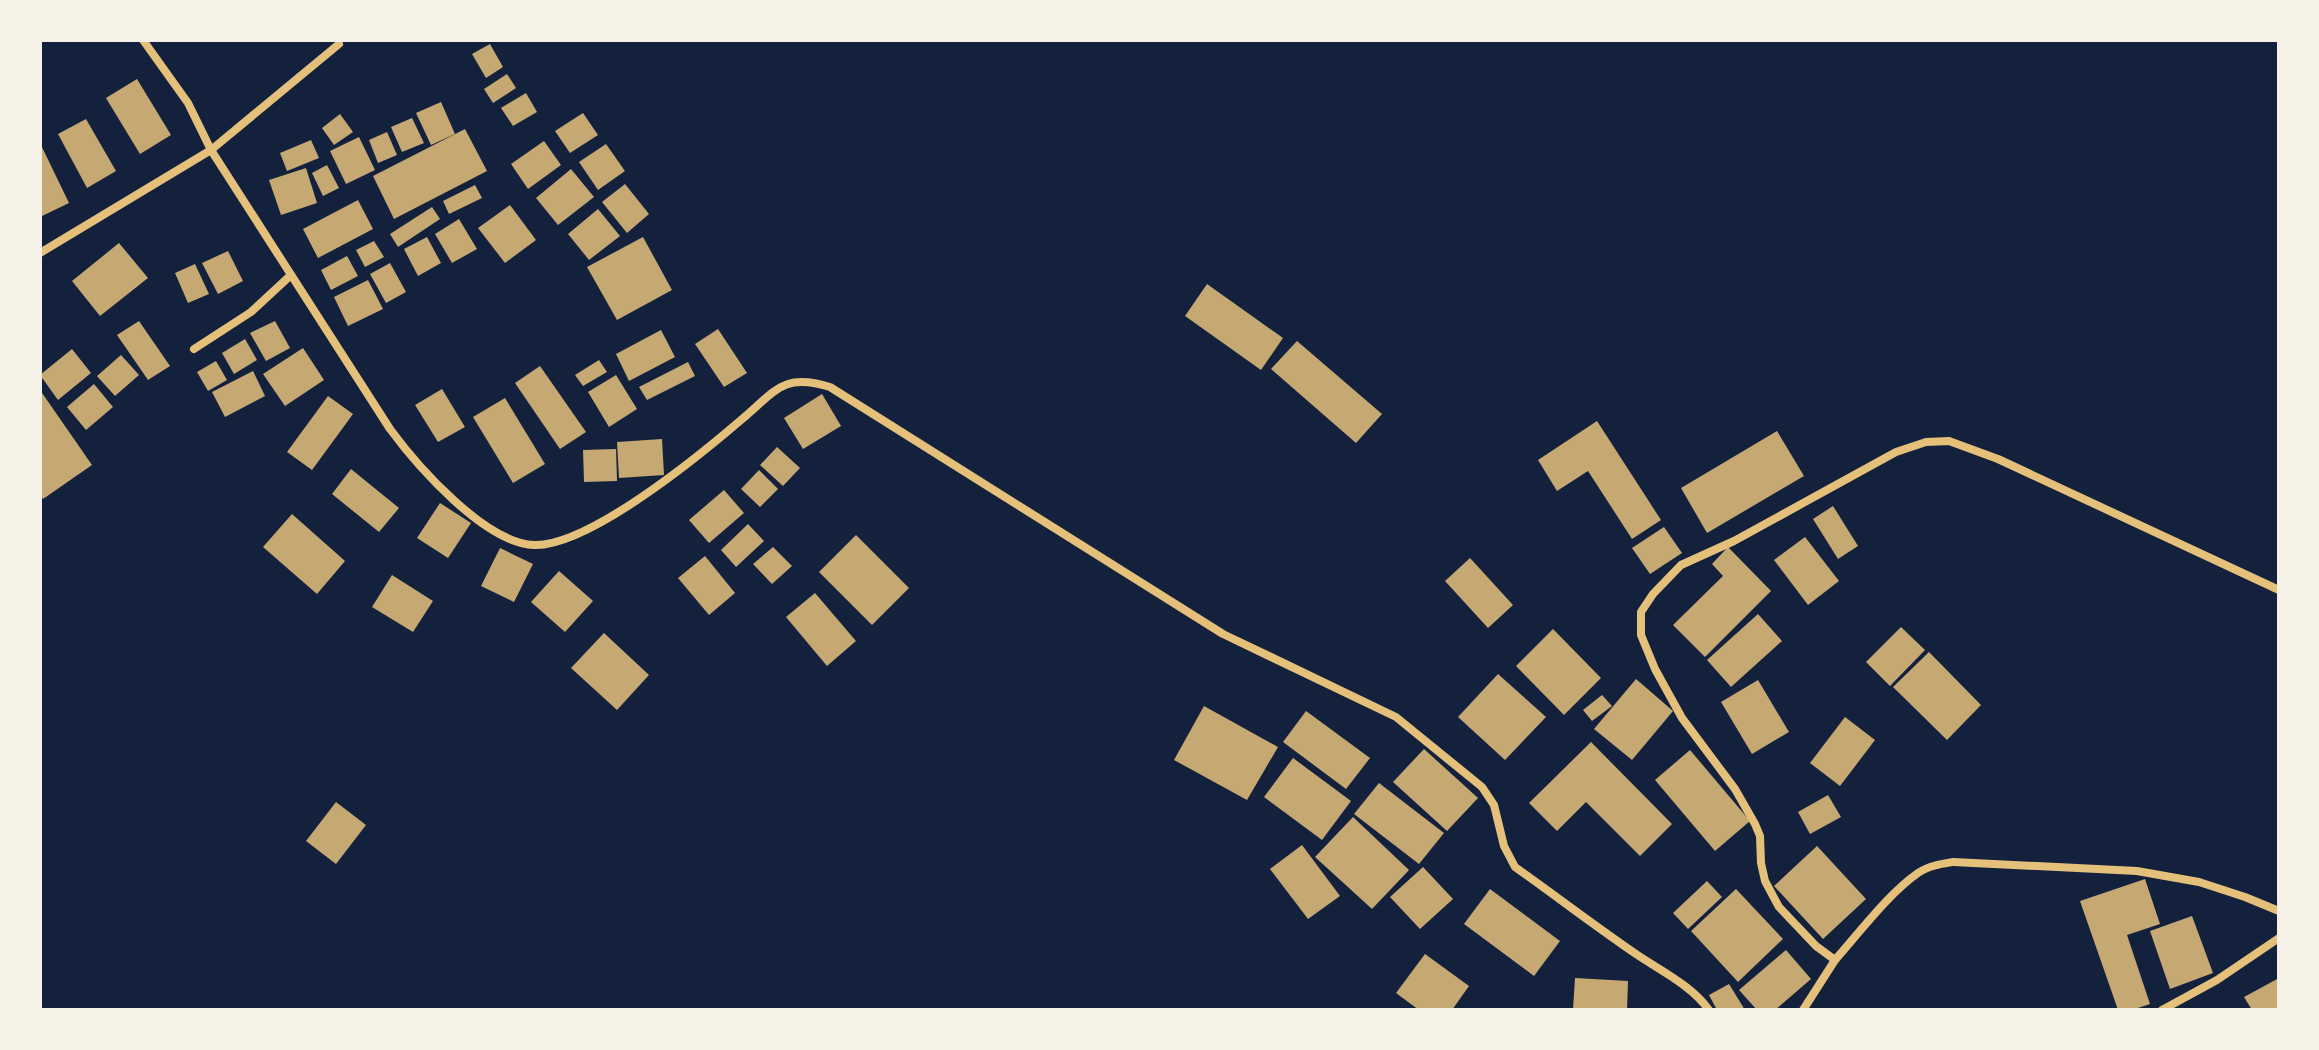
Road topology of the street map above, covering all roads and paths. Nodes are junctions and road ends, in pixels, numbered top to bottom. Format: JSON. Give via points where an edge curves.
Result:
{"nodes":[{"id":1,"x":143,"y":40,"type":"edge"},
{"id":2,"x":339,"y":44,"type":"dead end"},
{"id":3,"x":211,"y":150,"type":"junction"},
{"id":4,"x":40,"y":253,"type":"edge"},
{"id":5,"x":291,"y":275,"type":"junction"},
{"id":6,"x":194,"y":349,"type":"dead end"},
{"id":7,"x":2279,"y":590,"type":"edge"},
{"id":8,"x":2279,"y":911,"type":"edge"},
{"id":9,"x":2279,"y":938,"type":"edge"},
{"id":10,"x":1835,"y":960,"type":"junction"},
{"id":11,"x":1709,"y":1010,"type":"edge"},
{"id":12,"x":1803,"y":1010,"type":"edge"},
{"id":13,"x":2162,"y":1010,"type":"edge"}],
"edges":[{"from":1,"to":3,"type":"street","via":[[188,103]]},
{"from":2,"to":3,"type":"street"},
{"from":3,"to":4,"type":"street"},
{"from":3,"to":5,"type":"street"},
{"from":5,"to":6,"type":"street","via":[[251,312]]},
{"from":5,"to":11,"type":"street","via":[[415,463],[489,527],[532,545],[571,537],[615,514],[784,384],[813,381],[830,387],[1223,634],[1396,717],[1482,787],[1494,805],[1515,867],[1678,980]]},
{"from":7,"to":10,"type":"street","via":[[1949,441],[1896,452],[1681,565],[1641,612],[1641,635],[1682,718],[1755,824],[1765,881],[1779,907]]},
{"from":8,"to":10,"type":"street","via":[[2199,882],[2137,871],[1953,862],[1919,872]]},
{"from":9,"to":13,"type":"street"},
{"from":10,"to":12,"type":"street"}]}
